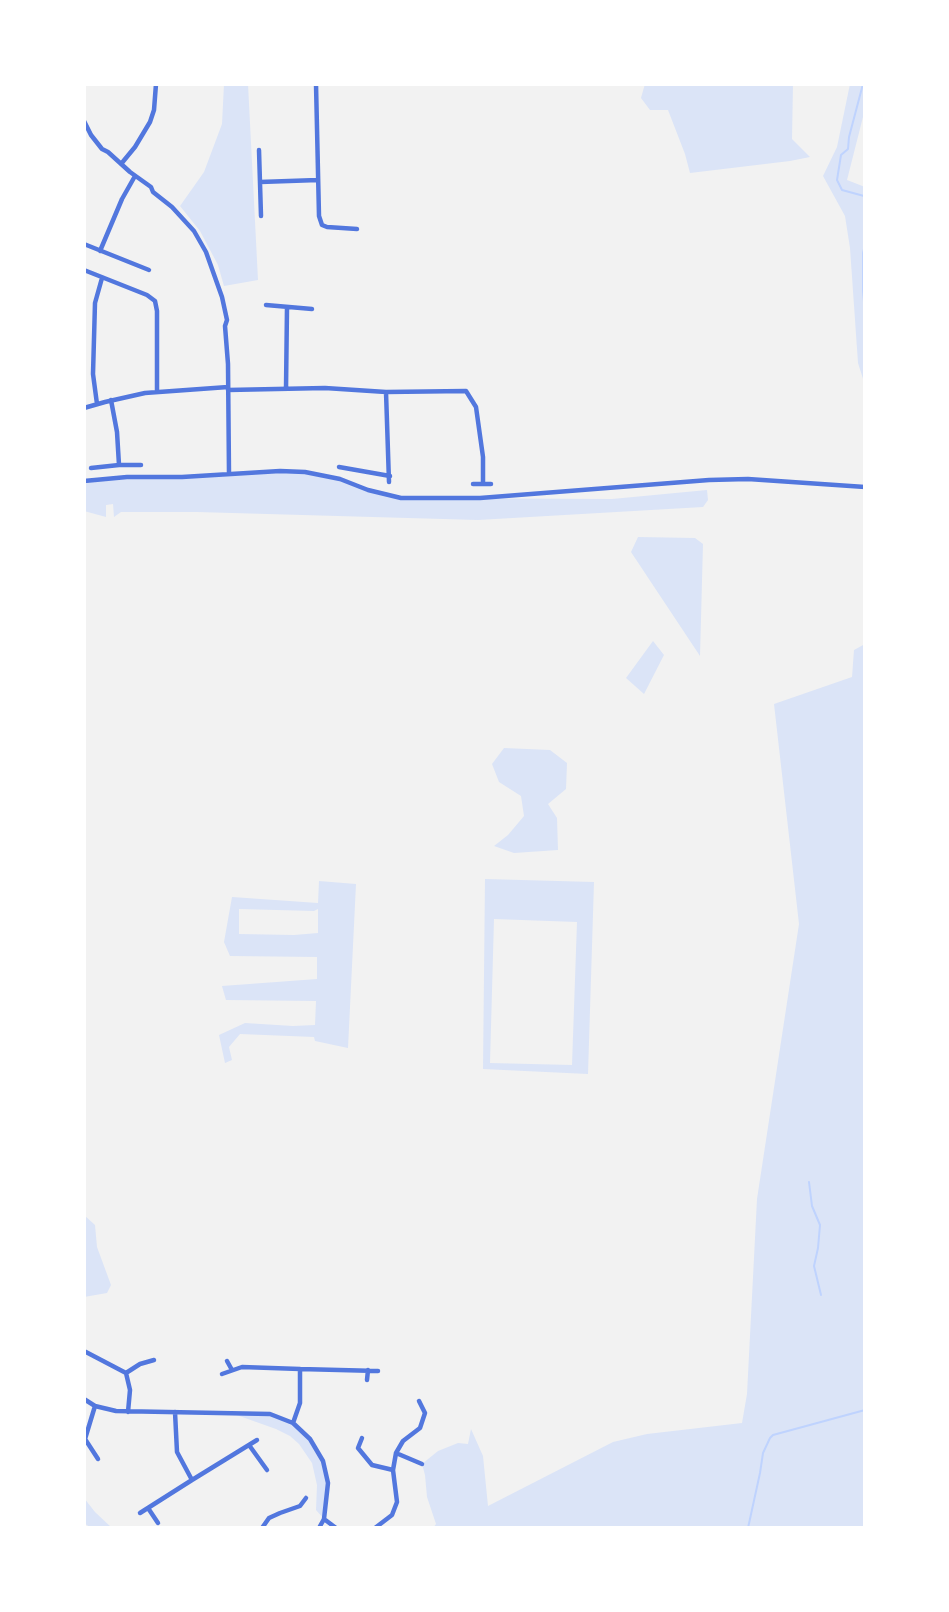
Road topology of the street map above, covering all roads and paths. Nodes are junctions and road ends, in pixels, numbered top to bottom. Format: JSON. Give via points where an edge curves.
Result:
{"nodes":[{"id":1,"x":156,"y":84,"type":"edge"},
{"id":2,"x":316,"y":84,"type":"edge"},
{"id":3,"x":84,"y":121,"type":"edge"},
{"id":4,"x":259,"y":150,"type":"dead end"},
{"id":5,"x":121,"y":164,"type":"junction"},
{"id":6,"x":135,"y":176,"type":"junction"},
{"id":7,"x":318,"y":180,"type":"junction"},
{"id":8,"x":260,"y":182,"type":"junction"},
{"id":9,"x":261,"y":216,"type":"dead end"},
{"id":10,"x":357,"y":229,"type":"dead end"},
{"id":11,"x":84,"y":244,"type":"edge"},
{"id":12,"x":100,"y":251,"type":"junction"},
{"id":13,"x":84,"y":270,"type":"edge"},
{"id":14,"x":150,"y":270,"type":"dead end"},
{"id":15,"x":102,"y":278,"type":"junction"},
{"id":16,"x":266,"y":305,"type":"dead end"},
{"id":17,"x":287,"y":307,"type":"junction"},
{"id":18,"x":312,"y":309,"type":"dead end"},
{"id":19,"x":228,"y":388,"type":"junction"},
{"id":20,"x":286,"y":389,"type":"junction"},
{"id":21,"x":157,"y":392,"type":"junction"},
{"id":22,"x":386,"y":392,"type":"junction"},
{"id":23,"x":111,"y":400,"type":"junction"},
{"id":24,"x":97,"y":404,"type":"junction"},
{"id":25,"x":84,"y":408,"type":"edge"},
{"id":26,"x":119,"y":465,"type":"junction"},
{"id":27,"x":141,"y":465,"type":"dead end"},
{"id":28,"x":339,"y":467,"type":"dead end"},
{"id":29,"x":91,"y":468,"type":"dead end"},
{"id":30,"x":229,"y":474,"type":"junction"},
{"id":31,"x":390,"y":476,"type":"junction"},
{"id":32,"x":84,"y":481,"type":"edge"},
{"id":33,"x":389,"y":482,"type":"dead end"},
{"id":34,"x":472,"y":484,"type":"dead end"},
{"id":35,"x":483,"y":484,"type":"junction"},
{"id":36,"x":491,"y":484,"type":"dead end"},
{"id":37,"x":865,"y":487,"type":"edge"},
{"id":38,"x":84,"y":1351,"type":"edge"},
{"id":39,"x":154,"y":1360,"type":"dead end"},
{"id":40,"x":227,"y":1361,"type":"dead end"},
{"id":41,"x":300,"y":1369,"type":"junction"},
{"id":42,"x":232,"y":1370,"type":"junction"},
{"id":43,"x":368,"y":1370,"type":"junction"},
{"id":44,"x":378,"y":1371,"type":"dead end"},
{"id":45,"x":126,"y":1372,"type":"junction"},
{"id":46,"x":222,"y":1374,"type":"dead end"},
{"id":47,"x":367,"y":1380,"type":"dead end"},
{"id":48,"x":84,"y":1400,"type":"edge"},
{"id":49,"x":419,"y":1401,"type":"dead end"},
{"id":50,"x":95,"y":1406,"type":"junction"},
{"id":51,"x":432,"y":1411,"type":"dead end"},
{"id":52,"x":128,"y":1412,"type":"junction"},
{"id":53,"x":175,"y":1412,"type":"junction"},
{"id":54,"x":425,"y":1413,"type":"junction"},
{"id":55,"x":293,"y":1423,"type":"junction"},
{"id":56,"x":362,"y":1438,"type":"dead end"},
{"id":57,"x":256,"y":1440,"type":"dead end"},
{"id":58,"x":249,"y":1445,"type":"junction"},
{"id":59,"x":358,"y":1448,"type":"junction"},
{"id":60,"x":352,"y":1452,"type":"dead end"},
{"id":61,"x":396,"y":1453,"type":"junction"},
{"id":62,"x":98,"y":1460,"type":"dead end"},
{"id":63,"x":422,"y":1464,"type":"dead end"},
{"id":64,"x":267,"y":1470,"type":"dead end"},
{"id":65,"x":393,"y":1470,"type":"junction"},
{"id":66,"x":192,"y":1480,"type":"junction"},
{"id":67,"x":306,"y":1498,"type":"dead end"},
{"id":68,"x":300,"y":1506,"type":"junction"},
{"id":69,"x":148,"y":1508,"type":"junction"},
{"id":70,"x":306,"y":1512,"type":"dead end"},
{"id":71,"x":141,"y":1513,"type":"dead end"},
{"id":72,"x":324,"y":1519,"type":"junction"},
{"id":73,"x":158,"y":1522,"type":"dead end"},
{"id":74,"x":262,"y":1528,"type":"edge"},
{"id":75,"x":319,"y":1528,"type":"edge"},
{"id":76,"x":336,"y":1528,"type":"edge"},
{"id":77,"x":375,"y":1528,"type":"edge"}],
"edges":[{"from":1,"to":5,"type":"street","via":[[150,122]]},
{"from":2,"to":7,"type":"street"},
{"from":3,"to":5,"type":"street","via":[[102,149]]},
{"from":4,"to":8,"type":"street"},
{"from":5,"to":6,"type":"street"},
{"from":6,"to":12,"type":"street"},
{"from":6,"to":19,"type":"street","via":[[186,221],[206,252],[227,320]]},
{"from":7,"to":8,"type":"street"},
{"from":7,"to":10,"type":"street","via":[[321,225]]},
{"from":8,"to":9,"type":"street"},
{"from":11,"to":12,"type":"street"},
{"from":12,"to":14,"type":"street"},
{"from":13,"to":15,"type":"street"},
{"from":15,"to":21,"type":"street","via":[[154,301]]},
{"from":15,"to":24,"type":"street","via":[[94,303],[93,374]]},
{"from":16,"to":17,"type":"street"},
{"from":17,"to":18,"type":"street"},
{"from":17,"to":20,"type":"street"},
{"from":19,"to":20,"type":"street"},
{"from":19,"to":21,"type":"street"},
{"from":19,"to":30,"type":"street"},
{"from":20,"to":22,"type":"street"},
{"from":21,"to":23,"type":"street"},
{"from":22,"to":31,"type":"street"},
{"from":22,"to":35,"type":"street","via":[[466,391],[476,407]]},
{"from":23,"to":24,"type":"street"},
{"from":23,"to":26,"type":"street"},
{"from":24,"to":25,"type":"street"},
{"from":26,"to":27,"type":"street"},
{"from":26,"to":29,"type":"street"},
{"from":28,"to":31,"type":"street"},
{"from":30,"to":32,"type":"street"},
{"from":30,"to":37,"type":"street","via":[[305,472],[401,498],[480,498],[748,479]]},
{"from":31,"to":33,"type":"street"},
{"from":34,"to":35,"type":"street"},
{"from":35,"to":36,"type":"street"},
{"from":38,"to":45,"type":"street"},
{"from":39,"to":45,"type":"street"},
{"from":40,"to":42,"type":"street"},
{"from":41,"to":42,"type":"street"},
{"from":41,"to":43,"type":"street"},
{"from":41,"to":55,"type":"street","via":[[300,1403]]},
{"from":42,"to":46,"type":"street"},
{"from":43,"to":44,"type":"street"},
{"from":43,"to":47,"type":"street"},
{"from":45,"to":52,"type":"street","via":[[130,1390]]},
{"from":48,"to":50,"type":"street"},
{"from":49,"to":54,"type":"street"},
{"from":50,"to":52,"type":"street"},
{"from":50,"to":62,"type":"street","via":[[85,1439]]},
{"from":51,"to":54,"type":"street"},
{"from":52,"to":53,"type":"street"},
{"from":53,"to":55,"type":"street","via":[[270,1414]]},
{"from":53,"to":66,"type":"street","via":[[177,1452]]},
{"from":54,"to":61,"type":"street","via":[[420,1428]]},
{"from":55,"to":72,"type":"street","via":[[310,1438],[323,1461],[328,1483]]},
{"from":56,"to":59,"type":"street"},
{"from":57,"to":58,"type":"street"},
{"from":58,"to":64,"type":"street"},
{"from":58,"to":66,"type":"street"},
{"from":59,"to":60,"type":"street"},
{"from":59,"to":65,"type":"street","via":[[372,1465]]},
{"from":61,"to":63,"type":"street"},
{"from":61,"to":65,"type":"street"},
{"from":65,"to":77,"type":"street","via":[[397,1502],[392,1515]]},
{"from":66,"to":69,"type":"street"},
{"from":67,"to":68,"type":"street"},
{"from":68,"to":70,"type":"street"},
{"from":68,"to":74,"type":"street","via":[[269,1518]]},
{"from":69,"to":71,"type":"street"},
{"from":69,"to":73,"type":"street"},
{"from":72,"to":75,"type":"street"},
{"from":72,"to":76,"type":"street"}]}
